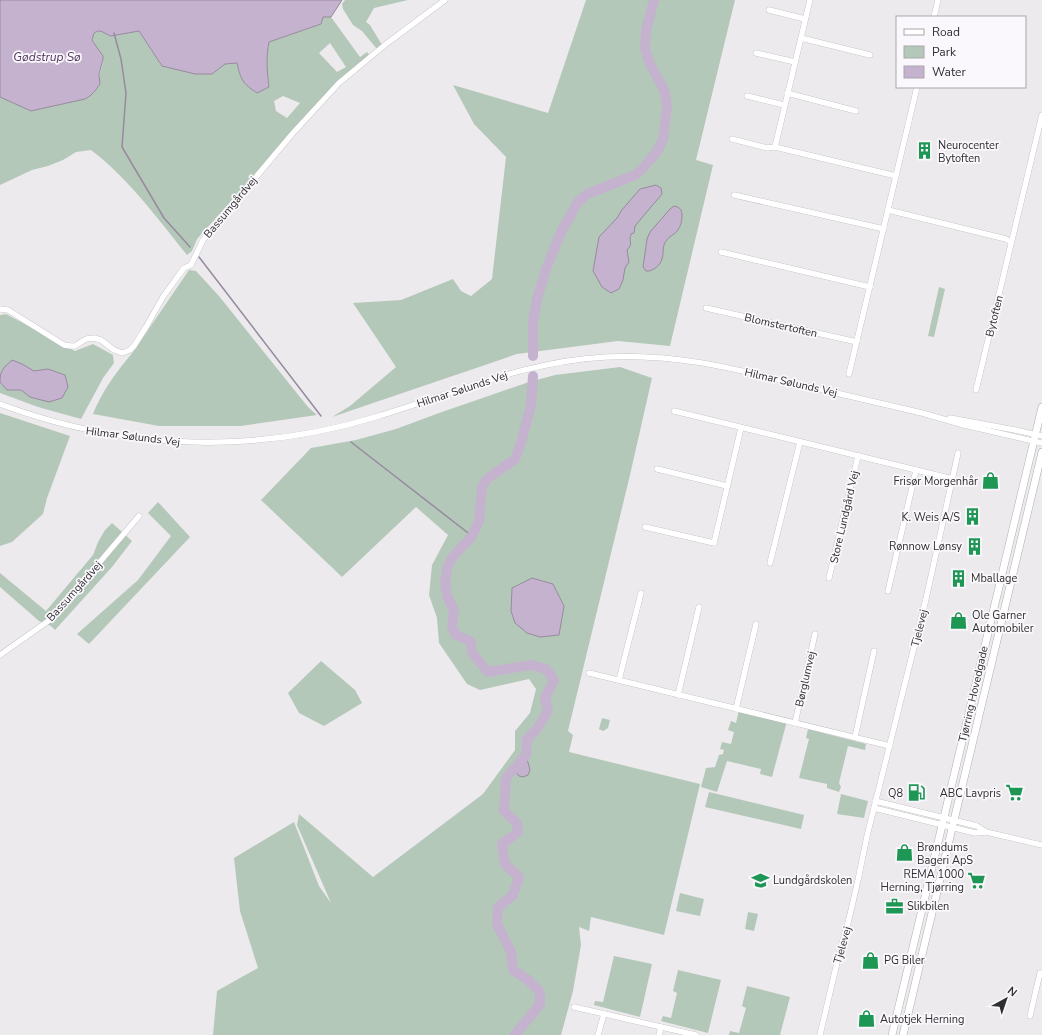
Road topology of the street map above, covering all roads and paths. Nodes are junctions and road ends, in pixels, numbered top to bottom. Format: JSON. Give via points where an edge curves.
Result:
{"nodes":[{"id":1,"x":445,"y":0,"type":"edge"},
{"id":2,"x":810,"y":0,"type":"edge"},
{"id":3,"x":938,"y":0,"type":"edge"},
{"id":4,"x":769,"y":10,"type":"dead end"},
{"id":5,"x":934,"y":16,"type":"edge"},
{"id":6,"x":806,"y":19,"type":"junction"},
{"id":7,"x":801,"y":38,"type":"junction"},
{"id":8,"x":756,"y":53,"type":"dead end"},
{"id":9,"x":870,"y":55,"type":"dead end"},
{"id":10,"x":795,"y":62,"type":"junction"},
{"id":11,"x":918,"y":88,"type":"edge"},
{"id":12,"x":787,"y":94,"type":"junction"},
{"id":13,"x":748,"y":96,"type":"dead end"},
{"id":14,"x":784,"y":105,"type":"junction"},
{"id":15,"x":856,"y":111,"type":"dead end"},
{"id":16,"x":1042,"y":115,"type":"edge"},
{"id":17,"x":732,"y":140,"type":"dead end"},
{"id":18,"x":775,"y":147,"type":"junction"},
{"id":19,"x":896,"y":176,"type":"junction"},
{"id":20,"x":734,"y":195,"type":"dead end"},
{"id":21,"x":888,"y":210,"type":"junction"},
{"id":22,"x":884,"y":229,"type":"junction"},
{"id":23,"x":1011,"y":242,"type":"junction"},
{"id":24,"x":721,"y":252,"type":"dead end"},
{"id":25,"x":870,"y":287,"type":"junction"},
{"id":26,"x":706,"y":308,"type":"dead end"},
{"id":27,"x":0,"y":309,"type":"edge"},
{"id":28,"x":856,"y":342,"type":"junction"},
{"id":29,"x":849,"y":374,"type":"dead end"},
{"id":30,"x":976,"y":390,"type":"dead end"},
{"id":31,"x":0,"y":404,"type":"edge"},
{"id":32,"x":1042,"y":407,"type":"edge"},
{"id":33,"x":674,"y":411,"type":"dead end"},
{"id":34,"x":741,"y":428,"type":"junction"},
{"id":35,"x":1037,"y":437,"type":"edge"},
{"id":36,"x":800,"y":442,"type":"junction"},
{"id":37,"x":1042,"y":443,"type":"edge"},
{"id":38,"x":1042,"y":452,"type":"edge"},
{"id":39,"x":958,"y":453,"type":"dead end"},
{"id":40,"x":858,"y":456,"type":"junction"},
{"id":41,"x":658,"y":469,"type":"dead end"},
{"id":42,"x":916,"y":470,"type":"junction"},
{"id":43,"x":953,"y":479,"type":"junction"},
{"id":44,"x":727,"y":486,"type":"junction"},
{"id":45,"x":139,"y":516,"type":"dead end"},
{"id":46,"x":645,"y":527,"type":"dead end"},
{"id":47,"x":770,"y":563,"type":"dead end"},
{"id":48,"x":829,"y":578,"type":"dead end"},
{"id":49,"x":888,"y":591,"type":"dead end"},
{"id":50,"x":642,"y":593,"type":"dead end"},
{"id":51,"x":699,"y":607,"type":"dead end"},
{"id":52,"x":756,"y":624,"type":"dead end"},
{"id":53,"x":815,"y":634,"type":"dead end"},
{"id":54,"x":874,"y":650,"type":"dead end"},
{"id":55,"x":0,"y":656,"type":"edge"},
{"id":56,"x":589,"y":673,"type":"dead end"},
{"id":57,"x":619,"y":680,"type":"junction"},
{"id":58,"x":678,"y":694,"type":"junction"},
{"id":59,"x":736,"y":709,"type":"junction"},
{"id":60,"x":795,"y":723,"type":"junction"},
{"id":61,"x":855,"y":737,"type":"junction"},
{"id":62,"x":890,"y":746,"type":"junction"},
{"id":63,"x":876,"y":802,"type":"junction"},
{"id":64,"x":874,"y":808,"type":"junction"},
{"id":65,"x":943,"y":821,"type":"junction"},
{"id":66,"x":953,"y":824,"type":"junction"},
{"id":67,"x":1042,"y":845,"type":"edge"},
{"id":68,"x":1042,"y":973,"type":"edge"},
{"id":69,"x":574,"y":1007,"type":"dead end"},
{"id":70,"x":604,"y":1014,"type":"junction"},
{"id":71,"x":1030,"y":1016,"type":"dead end"},
{"id":72,"x":660,"y":1027,"type":"junction"},
{"id":73,"x":598,"y":1035,"type":"edge"},
{"id":74,"x":659,"y":1035,"type":"edge"},
{"id":75,"x":696,"y":1035,"type":"edge"},
{"id":76,"x":820,"y":1035,"type":"edge"},
{"id":77,"x":892,"y":1035,"type":"edge"},
{"id":78,"x":903,"y":1035,"type":"edge"}],
"edges":[{"from":1,"to":27,"type":"street","name":"Bassumgårdvej","via":[[339,83],[293,133],[203,240],[191,265],[184,268],[173,283],[130,350],[122,353],[94,338],[86,339],[75,346],[64,345],[8,310]]},
{"from":2,"to":6,"type":"street"},
{"from":3,"to":5,"type":"street"},
{"from":4,"to":6,"type":"street"},
{"from":6,"to":7,"type":"street"},
{"from":7,"to":9,"type":"street"},
{"from":7,"to":10,"type":"street"},
{"from":8,"to":10,"type":"street"},
{"from":10,"to":12,"type":"street"},
{"from":11,"to":19,"type":"street"},
{"from":12,"to":14,"type":"street"},
{"from":12,"to":15,"type":"street"},
{"from":13,"to":14,"type":"street"},
{"from":14,"to":18,"type":"street"},
{"from":16,"to":23,"type":"street","name":"Bytoften"},
{"from":17,"to":18,"type":"street","via":[[767,148]]},
{"from":18,"to":19,"type":"street"},
{"from":19,"to":21,"type":"street"},
{"from":20,"to":22,"type":"street"},
{"from":21,"to":22,"type":"street"},
{"from":21,"to":23,"type":"street"},
{"from":22,"to":25,"type":"street"},
{"from":23,"to":30,"type":"street","name":"Bytoften"},
{"from":24,"to":25,"type":"street"},
{"from":25,"to":28,"type":"street"},
{"from":26,"to":28,"type":"street","name":"Blomstertoften"},
{"from":28,"to":29,"type":"street"},
{"from":31,"to":35,"type":"street","name":"Hilmar Sølunds Vej","via":[[66,425],[146,440],[209,443],[246,441],[297,436],[346,426],[501,375],[544,365],[588,358],[638,356],[711,364],[925,414],[1015,430]]},
{"from":32,"to":35,"type":"main road","name":"Tjørring Hovedgade"},
{"from":33,"to":34,"type":"street","name":"Store Lundgård Vej"},
{"from":34,"to":36,"type":"street","name":"Store Lundgård Vej"},
{"from":34,"to":44,"type":"street"},
{"from":35,"to":37,"type":"street","name":"Hilmar Sølunds Vej"},
{"from":35,"to":65,"type":"main road","name":"Tjørring Hovedgade"},
{"from":36,"to":40,"type":"street","name":"Store Lundgård Vej"},
{"from":36,"to":47,"type":"street"},
{"from":38,"to":66,"type":"main road","name":"Tjørring Hovedgade"},
{"from":39,"to":43,"type":"street","name":"Tjelevej"},
{"from":40,"to":42,"type":"street","name":"Store Lundgård Vej"},
{"from":40,"to":48,"type":"street","name":"Store Lundgård Vej"},
{"from":41,"to":44,"type":"street"},
{"from":42,"to":43,"type":"street","name":"Store Lundgård Vej"},
{"from":42,"to":49,"type":"street"},
{"from":43,"to":62,"type":"street","name":"Tjelevej"},
{"from":44,"to":46,"type":"street","via":[[714,543]]},
{"from":45,"to":55,"type":"street","name":"Bassumgårdvej","via":[[59,610]]},
{"from":50,"to":57,"type":"street"},
{"from":51,"to":58,"type":"street"},
{"from":52,"to":59,"type":"street"},
{"from":53,"to":60,"type":"street","name":"Børglumvej"},
{"from":54,"to":61,"type":"street"},
{"from":56,"to":57,"type":"street"},
{"from":57,"to":58,"type":"street"},
{"from":58,"to":59,"type":"street"},
{"from":59,"to":60,"type":"street"},
{"from":60,"to":61,"type":"street"},
{"from":61,"to":62,"type":"street"},
{"from":62,"to":63,"type":"street","name":"Tjelevej"},
{"from":63,"to":64,"type":"street","name":"Tjelevej"},
{"from":63,"to":65,"type":"street"},
{"from":64,"to":65,"type":"street"},
{"from":64,"to":76,"type":"street","name":"Tjelevej"},
{"from":65,"to":66,"type":"street"},
{"from":65,"to":77,"type":"main road","name":"Tjørring Hovedgade"},
{"from":66,"to":67,"type":"street","via":[[975,833],[986,832]]},
{"from":66,"to":78,"type":"main road","name":"Tjørring Hovedgade"},
{"from":68,"to":71,"type":"street"},
{"from":69,"to":70,"type":"street"},
{"from":70,"to":72,"type":"street"},
{"from":70,"to":73,"type":"street"},
{"from":72,"to":74,"type":"street"},
{"from":72,"to":75,"type":"street"}]}
